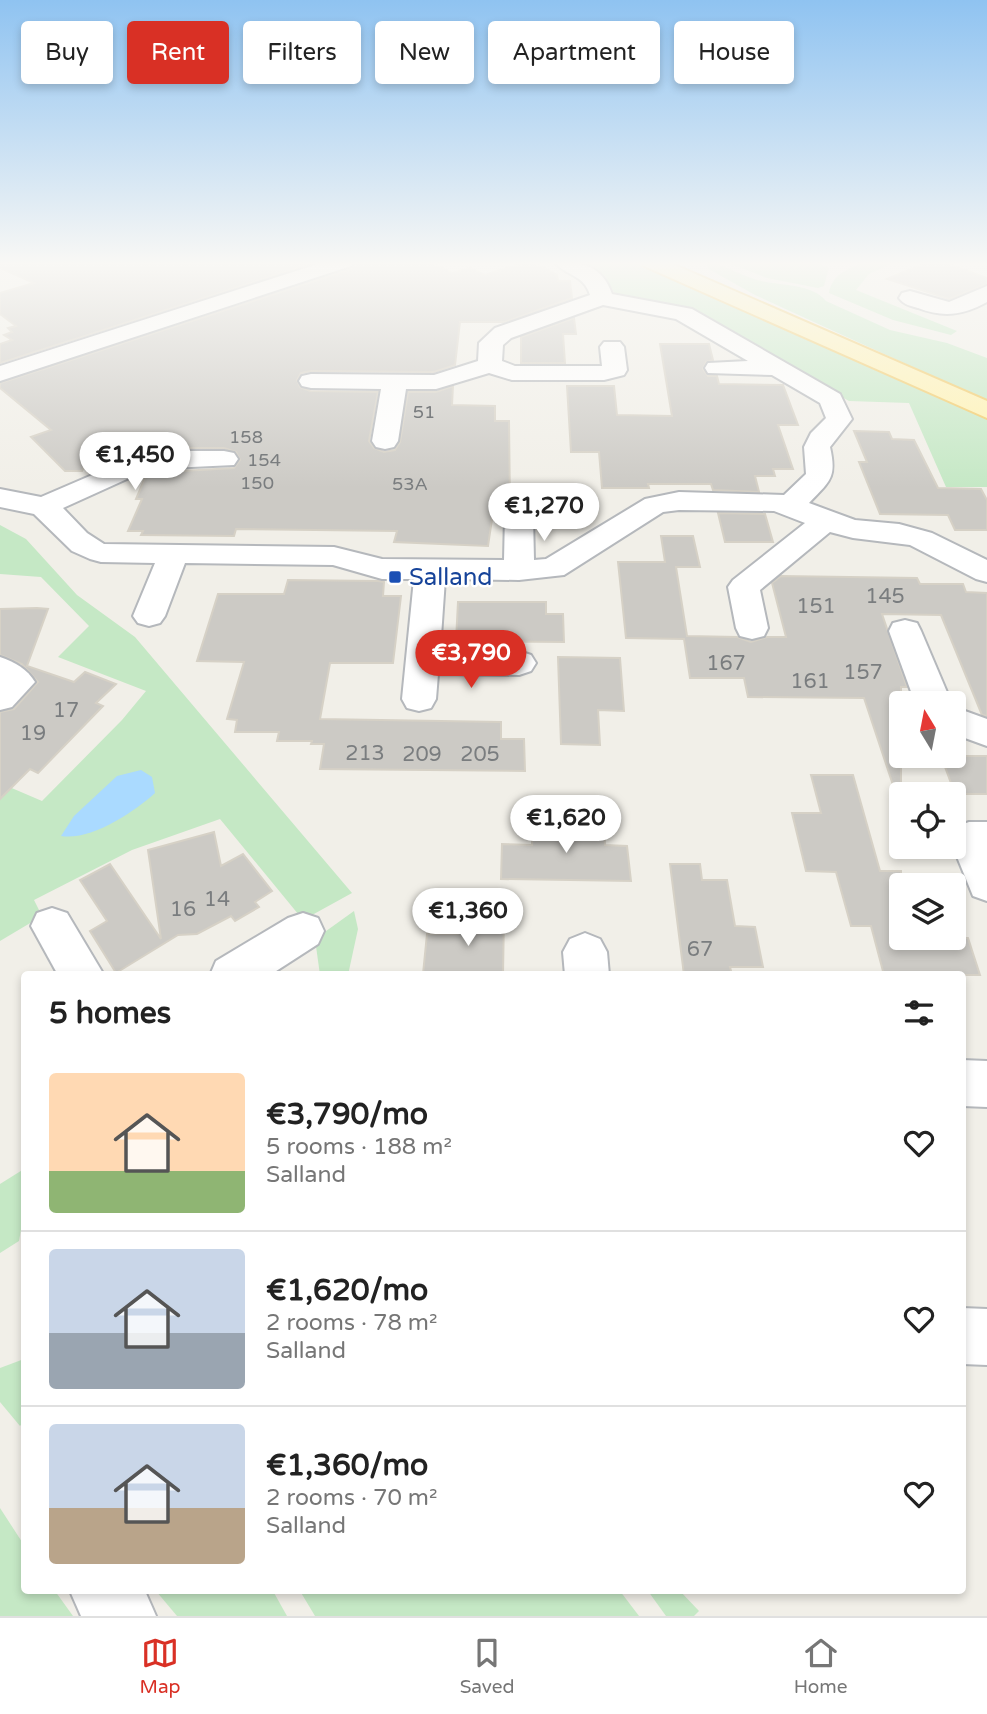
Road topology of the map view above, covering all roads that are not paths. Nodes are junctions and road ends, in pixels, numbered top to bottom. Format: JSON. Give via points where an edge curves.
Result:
{"nodes":[{"id":1,"x":112,"y":337,"type":"edge"},
{"id":2,"x":497,"y":337,"type":"edge"},
{"id":3,"x":726,"y":337,"type":"edge"},
{"id":4,"x":824,"y":337,"type":"edge"},
{"id":5,"x":836,"y":337,"type":"edge"},
{"id":6,"x":612,"y":347,"type":"dead end"},
{"id":7,"x":865,"y":354,"type":"junction"},
{"id":8,"x":490,"y":365,"type":"junction"},
{"id":9,"x":717,"y":368,"type":"dead end"},
{"id":10,"x":780,"y":368,"type":"junction"},
{"id":11,"x":0,"y":374,"type":"edge"},
{"id":12,"x":311,"y":382,"type":"dead end"},
{"id":13,"x":395,"y":383,"type":"junction"},
{"id":14,"x":987,"y":410,"type":"edge"},
{"id":15,"x":385,"y":441,"type":"dead end"},
{"id":16,"x":224,"y":459,"type":"dead end"},
{"id":17,"x":0,"y":498,"type":"edge"},
{"id":18,"x":791,"y":505,"type":"junction"},
{"id":19,"x":43,"y":507,"type":"junction"},
{"id":20,"x":519,"y":515,"type":"dead end"},
{"id":21,"x":825,"y":521,"type":"junction"},
{"id":22,"x":173,"y":555,"type":"junction"},
{"id":23,"x":430,"y":569,"type":"junction"},
{"id":24,"x":519,"y":570,"type":"junction"},
{"id":25,"x":987,"y":572,"type":"edge"},
{"id":26,"x":149,"y":616,"type":"dead end"},
{"id":27,"x":752,"y":628,"type":"dead end"},
{"id":28,"x":905,"y":631,"type":"dead end"},
{"id":29,"x":424,"y":662,"type":"junction"},
{"id":30,"x":519,"y":663,"type":"dead end"},
{"id":31,"x":0,"y":669,"type":"edge"},
{"id":32,"x":928,"y":691,"type":"edge"},
{"id":33,"x":0,"y":698,"type":"edge"},
{"id":34,"x":419,"y":699,"type":"dead end"},
{"id":35,"x":966,"y":725,"type":"edge"},
{"id":36,"x":987,"y":733,"type":"edge"},
{"id":37,"x":987,"y":838,"type":"edge"},
{"id":38,"x":987,"y":884,"type":"edge"},
{"id":39,"x":52,"y":926,"type":"dead end"},
{"id":40,"x":303,"y":931,"type":"dead end"},
{"id":41,"x":80,"y":971,"type":"edge"},
{"id":42,"x":238,"y":971,"type":"edge"},
{"id":43,"x":966,"y":1083,"type":"edge"},
{"id":44,"x":987,"y":1084,"type":"edge"},
{"id":45,"x":966,"y":1336,"type":"edge"},
{"id":46,"x":987,"y":1337,"type":"edge"},
{"id":47,"x":105,"y":1594,"type":"edge"},
{"id":48,"x":124,"y":1616,"type":"edge"}],
"edges":[{"from":1,"to":11,"type":"street"},
{"from":2,"to":8,"type":"street","via":[[491,343]]},
{"from":3,"to":10,"type":"street"},
{"from":4,"to":7,"type":"main road"},
{"from":5,"to":7,"type":"main road"},
{"from":6,"to":8,"type":"street","via":[[615,370],[604,373],[512,373]]},
{"from":7,"to":14,"type":"main road"},
{"from":8,"to":13,"type":"street","via":[[446,381]]},
{"from":9,"to":10,"type":"street"},
{"from":10,"to":18,"type":"street","via":[[821,391],[839,413],[817,447],[819,476]]},
{"from":12,"to":13,"type":"street"},
{"from":13,"to":15,"type":"street"},
{"from":16,"to":19,"type":"street","via":[[141,462]]},
{"from":17,"to":19,"type":"street"},
{"from":18,"to":21,"type":"street"},
{"from":18,"to":24,"type":"street","via":[[679,500],[655,505],[553,568]]},
{"from":19,"to":22,"type":"street","via":[[86,549]]},
{"from":20,"to":24,"type":"street"},
{"from":21,"to":25,"type":"street","via":[[920,539]]},
{"from":21,"to":27,"type":"street","via":[[744,587]]},
{"from":22,"to":23,"type":"street","via":[[334,556],[382,569]]},
{"from":22,"to":26,"type":"street"},
{"from":23,"to":24,"type":"street"},
{"from":23,"to":29,"type":"street"},
{"from":28,"to":32,"type":"street"},
{"from":29,"to":30,"type":"street"},
{"from":29,"to":34,"type":"street"},
{"from":31,"to":33,"type":"street","via":[[18,682]]},
{"from":35,"to":36,"type":"street"},
{"from":37,"to":38,"type":"street","via":[[970,838]]},
{"from":39,"to":41,"type":"street"},
{"from":40,"to":42,"type":"street"},
{"from":43,"to":44,"type":"street"},
{"from":45,"to":46,"type":"street"},
{"from":47,"to":48,"type":"street"}]}
